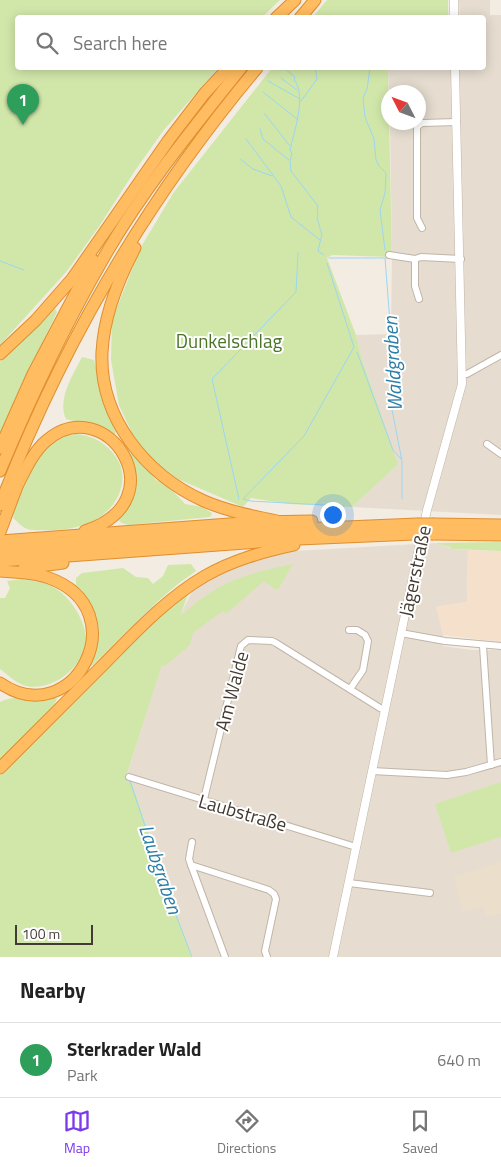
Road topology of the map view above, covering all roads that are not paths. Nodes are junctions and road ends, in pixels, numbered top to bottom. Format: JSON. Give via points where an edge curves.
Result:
{"nodes":[{"id":1,"x":295,"y":0,"type":"edge"},
{"id":2,"x":315,"y":0,"type":"edge"},
{"id":3,"x":454,"y":0,"type":"edge"},
{"id":4,"x":279,"y":15,"type":"edge"},
{"id":5,"x":284,"y":15,"type":"edge"},
{"id":6,"x":302,"y":15,"type":"edge"},
{"id":7,"x":454,"y":15,"type":"edge"},
{"id":8,"x":226,"y":70,"type":"edge"},
{"id":9,"x":239,"y":70,"type":"edge"},
{"id":10,"x":255,"y":70,"type":"edge"},
{"id":11,"x":455,"y":70,"type":"edge"},
{"id":12,"x":457,"y":122,"type":"junction"},
{"id":13,"x":164,"y":191,"type":"junction"},
{"id":14,"x":126,"y":202,"type":"junction"},
{"id":15,"x":422,"y":228,"type":"dead end"},
{"id":16,"x":389,"y":255,"type":"dead end"},
{"id":17,"x":415,"y":259,"type":"junction"},
{"id":18,"x":460,"y":259,"type":"junction"},
{"id":19,"x":419,"y":299,"type":"dead end"},
{"id":20,"x":0,"y":354,"type":"edge"},
{"id":21,"x":501,"y":355,"type":"edge"},
{"id":22,"x":463,"y":374,"type":"junction"},
{"id":23,"x":42,"y":405,"type":"junction"},
{"id":24,"x":487,"y":444,"type":"dead end"},
{"id":25,"x":0,"y":448,"type":"edge"},
{"id":26,"x":501,"y":454,"type":"edge"},
{"id":27,"x":0,"y":472,"type":"edge"},
{"id":28,"x":17,"y":486,"type":"junction"},
{"id":29,"x":0,"y":505,"type":"edge"},
{"id":30,"x":277,"y":521,"type":"junction"},
{"id":31,"x":501,"y":525,"type":"edge"},
{"id":32,"x":344,"y":526,"type":"junction"},
{"id":33,"x":415,"y":529,"type":"junction"},
{"id":34,"x":433,"y":529,"type":"junction"},
{"id":35,"x":501,"y":535,"type":"edge"},
{"id":36,"x":66,"y":536,"type":"junction"},
{"id":37,"x":326,"y":538,"type":"junction"},
{"id":38,"x":1,"y":546,"type":"edge"},
{"id":39,"x":104,"y":553,"type":"junction"},
{"id":40,"x":0,"y":571,"type":"edge"},
{"id":41,"x":349,"y":630,"type":"dead end"},
{"id":42,"x":402,"y":632,"type":"junction"},
{"id":43,"x":483,"y":646,"type":"junction"},
{"id":44,"x":501,"y":646,"type":"edge"},
{"id":45,"x":0,"y":683,"type":"edge"},
{"id":46,"x":350,"y":690,"type":"junction"},
{"id":47,"x":385,"y":710,"type":"junction"},
{"id":48,"x":501,"y":762,"type":"edge"},
{"id":49,"x":491,"y":765,"type":"junction"},
{"id":50,"x":0,"y":768,"type":"edge"},
{"id":51,"x":372,"y":770,"type":"junction"},
{"id":52,"x":129,"y":777,"type":"dead end"},
{"id":53,"x":204,"y":799,"type":"junction"},
{"id":54,"x":192,"y":842,"type":"dead end"},
{"id":55,"x":356,"y":847,"type":"junction"},
{"id":56,"x":191,"y":865,"type":"junction"},
{"id":57,"x":349,"y":883,"type":"junction"},
{"id":58,"x":430,"y":893,"type":"dead end"},
{"id":59,"x":225,"y":957,"type":"edge"},
{"id":60,"x":267,"y":957,"type":"edge"},
{"id":61,"x":334,"y":957,"type":"edge"}],
"edges":[{"from":1,"to":4,"type":"highway"},
{"from":1,"to":5,"type":"highway"},
{"from":2,"to":6,"type":"highway"},
{"from":3,"to":7,"type":"street"},
{"from":8,"to":14,"type":"highway","via":[[188,114]]},
{"from":9,"to":27,"type":"highway","via":[[159,175],[103,258],[46,367]]},
{"from":10,"to":13,"type":"highway"},
{"from":11,"to":12,"type":"street","name":"Jägerstraße"},
{"from":12,"to":15,"type":"street","via":[[417,127],[418,218]]},
{"from":12,"to":18,"type":"street","name":"Jägerstraße"},
{"from":13,"to":23,"type":"highway","via":[[89,312]]},
{"from":13,"to":30,"type":"highway","via":[[127,263],[104,330],[102,354],[109,398],[119,425],[133,447],[168,481],[213,505]]},
{"from":14,"to":20,"type":"highway","via":[[59,294]]},
{"from":14,"to":25,"type":"highway","via":[[33,374]]},
{"from":16,"to":17,"type":"street"},
{"from":17,"to":18,"type":"street"},
{"from":17,"to":19,"type":"street","via":[[415,286]]},
{"from":18,"to":22,"type":"street","name":"Jägerstraße"},
{"from":21,"to":22,"type":"street"},
{"from":22,"to":42,"type":"street","name":"Jägerstraße","via":[[427,510]]},
{"from":23,"to":28,"type":"highway"},
{"from":23,"to":29,"type":"highway"},
{"from":24,"to":26,"type":"street"},
{"from":28,"to":36,"type":"highway","via":[[40,447],[61,432],[80,428],[92,430],[116,443],[130,468],[125,502],[104,523]]},
{"from":28,"to":38,"type":"highway"},
{"from":30,"to":32,"type":"highway","via":[[326,522]]},
{"from":30,"to":36,"type":"highway"},
{"from":31,"to":34,"type":"highway"},
{"from":32,"to":33,"type":"highway"},
{"from":32,"to":38,"type":"highway"},
{"from":33,"to":34,"type":"highway","bridge":true},
{"from":33,"to":37,"type":"highway"},
{"from":34,"to":35,"type":"highway"},
{"from":36,"to":38,"type":"highway"},
{"from":37,"to":39,"type":"highway"},
{"from":37,"to":50,"type":"highway","via":[[246,557],[187,587],[144,624]]},
{"from":38,"to":39,"type":"highway"},
{"from":39,"to":40,"type":"highway","via":[[46,566]]},
{"from":40,"to":45,"type":"highway","via":[[37,574],[63,584],[86,607],[93,632],[86,663],[65,686],[29,694]]},
{"from":41,"to":46,"type":"street","via":[[357,630],[368,640],[363,670]]},
{"from":42,"to":43,"type":"street"},
{"from":42,"to":47,"type":"street","name":"Jägerstraße"},
{"from":43,"to":44,"type":"street"},
{"from":43,"to":49,"type":"street"},
{"from":46,"to":47,"type":"street","name":"Am Walde"},
{"from":46,"to":53,"type":"street","name":"Am Walde","via":[[274,642],[250,639],[244,642]]},
{"from":47,"to":51,"type":"street","name":"Jägerstraße"},
{"from":48,"to":49,"type":"street"},
{"from":49,"to":51,"type":"street","via":[[447,775]]},
{"from":51,"to":55,"type":"street","name":"Jägerstraße"},
{"from":52,"to":53,"type":"street","name":"Laubstraße"},
{"from":53,"to":55,"type":"street","name":"Laubstraße"},
{"from":54,"to":56,"type":"street"},
{"from":55,"to":57,"type":"street","name":"Jägerstraße"},
{"from":56,"to":59,"type":"street"},
{"from":56,"to":60,"type":"street","via":[[274,894],[276,899]]},
{"from":57,"to":58,"type":"street"},
{"from":57,"to":61,"type":"street","name":"Jägerstraße"}]}
